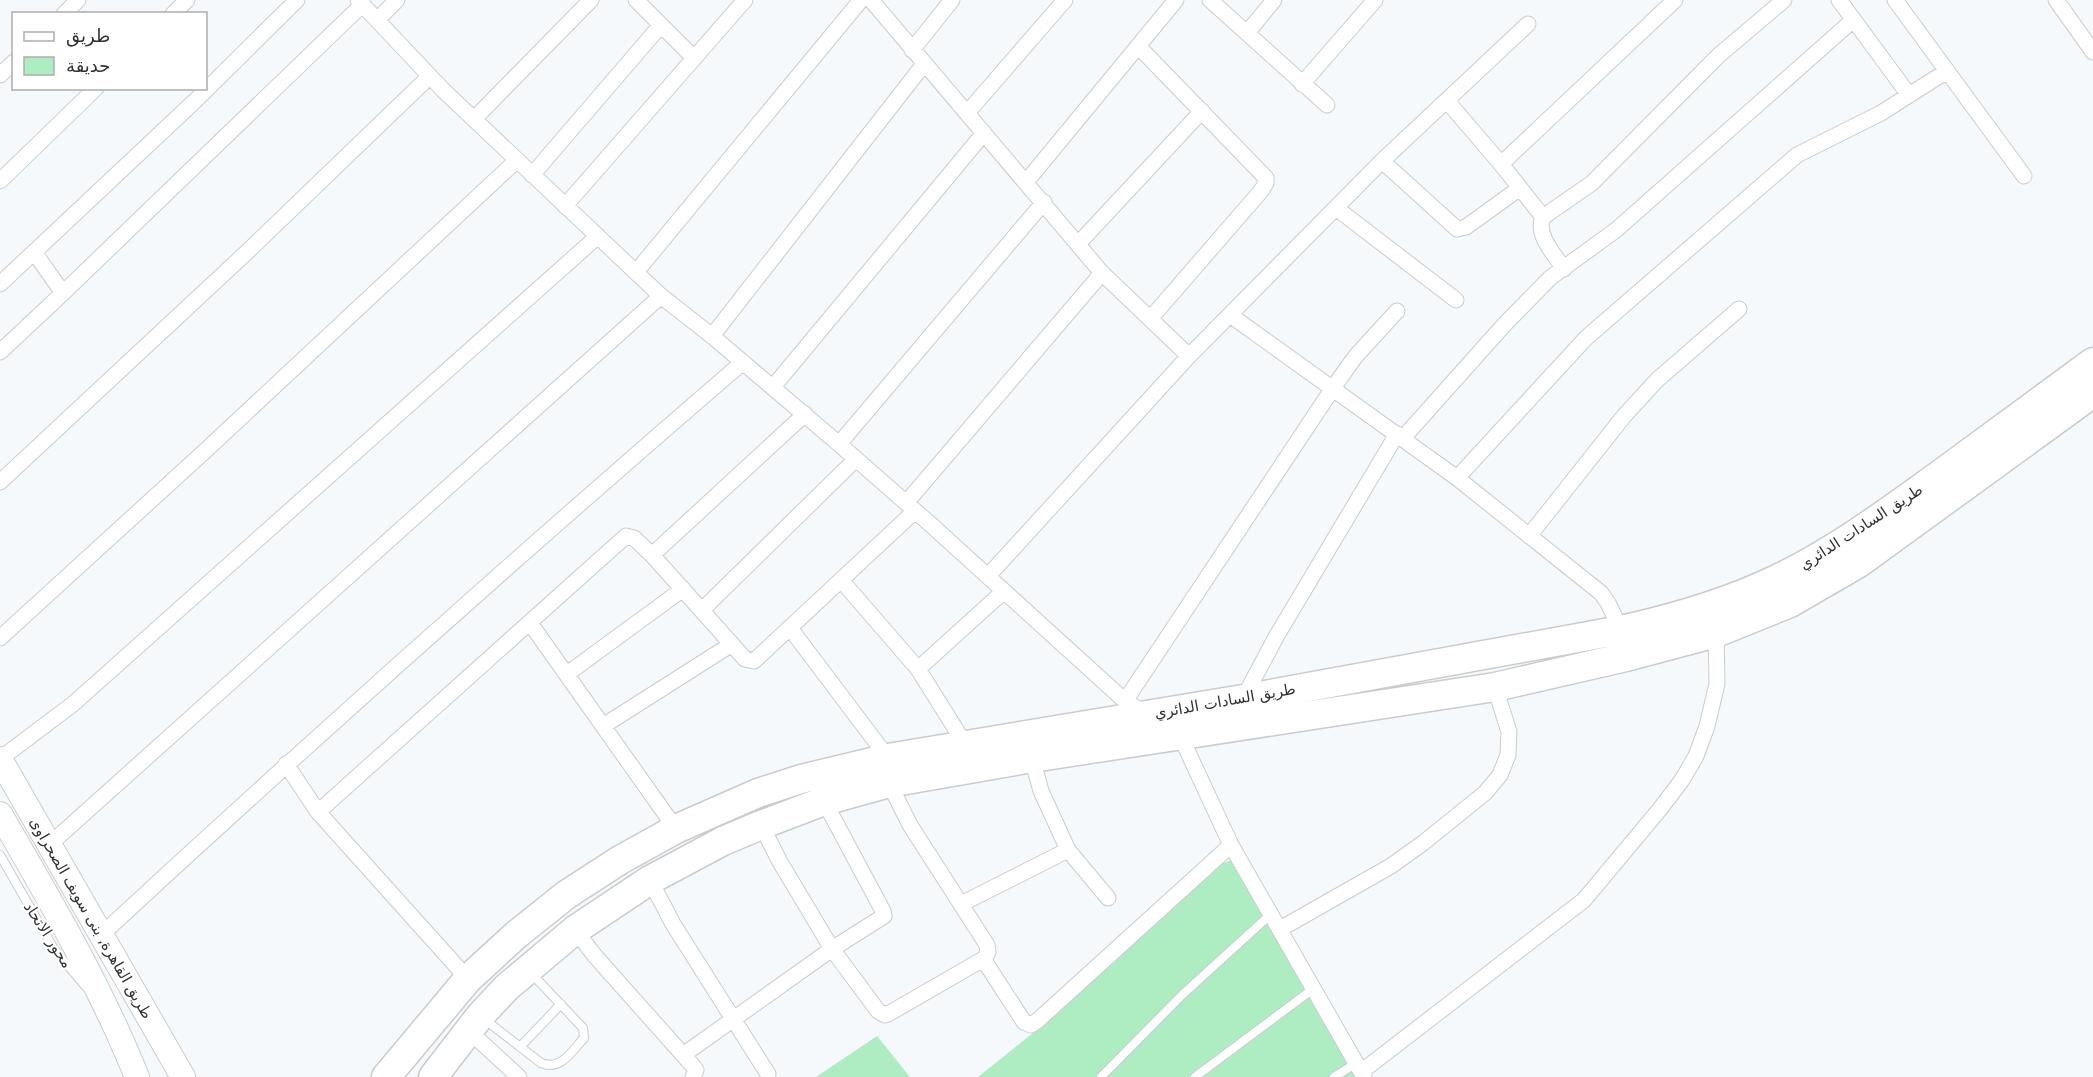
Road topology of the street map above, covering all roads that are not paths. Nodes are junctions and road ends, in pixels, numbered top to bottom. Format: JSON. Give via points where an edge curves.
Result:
{"nodes":[{"id":1,"x":78,"y":0,"type":"edge"},
{"id":2,"x":187,"y":0,"type":"edge"},
{"id":3,"x":297,"y":0,"type":"edge"},
{"id":4,"x":397,"y":0,"type":"edge"},
{"id":5,"x":591,"y":0,"type":"edge"},
{"id":6,"x":636,"y":0,"type":"edge"},
{"id":7,"x":745,"y":0,"type":"edge"},
{"id":8,"x":861,"y":0,"type":"edge"},
{"id":9,"x":871,"y":0,"type":"edge"},
{"id":10,"x":952,"y":0,"type":"edge"},
{"id":11,"x":1065,"y":0,"type":"edge"},
{"id":12,"x":1176,"y":0,"type":"edge"},
{"id":13,"x":1210,"y":0,"type":"edge"},
{"id":14,"x":1274,"y":0,"type":"edge"},
{"id":15,"x":1375,"y":0,"type":"edge"},
{"id":16,"x":1675,"y":0,"type":"edge"},
{"id":17,"x":1784,"y":0,"type":"edge"},
{"id":18,"x":1839,"y":0,"type":"edge"},
{"id":19,"x":1895,"y":0,"type":"edge"},
{"id":20,"x":2056,"y":0,"type":"edge"},
{"id":21,"x":361,"y":2,"type":"edge"},
{"id":22,"x":66,"y":12,"type":"edge"},
{"id":23,"x":175,"y":12,"type":"edge"},
{"id":24,"x":377,"y":20,"type":"junction"},
{"id":25,"x":1852,"y":21,"type":"junction"},
{"id":26,"x":1528,"y":24,"type":"dead end"},
{"id":27,"x":661,"y":26,"type":"junction"},
{"id":28,"x":1247,"y":33,"type":"junction"},
{"id":29,"x":1138,"y":46,"type":"junction"},
{"id":30,"x":912,"y":50,"type":"junction"},
{"id":31,"x":2093,"y":52,"type":"edge"},
{"id":32,"x":694,"y":58,"type":"junction"},
{"id":33,"x":12,"y":64,"type":"edge"},
{"id":34,"x":924,"y":64,"type":"junction"},
{"id":35,"x":1947,"y":71,"type":"junction"},
{"id":36,"x":0,"y":75,"type":"edge"},
{"id":37,"x":430,"y":76,"type":"junction"},
{"id":38,"x":1302,"y":84,"type":"junction"},
{"id":39,"x":207,"y":89,"type":"edge"},
{"id":40,"x":94,"y":90,"type":"edge"},
{"id":41,"x":206,"y":90,"type":"edge"},
{"id":42,"x":1908,"y":95,"type":"junction"},
{"id":43,"x":1447,"y":101,"type":"junction"},
{"id":44,"x":1327,"y":105,"type":"dead end"},
{"id":45,"x":1202,"y":111,"type":"junction"},
{"id":46,"x":967,"y":113,"type":"junction"},
{"id":47,"x":474,"y":119,"type":"junction"},
{"id":48,"x":984,"y":133,"type":"junction"},
{"id":49,"x":517,"y":160,"type":"junction"},
{"id":50,"x":1383,"y":161,"type":"junction"},
{"id":51,"x":1501,"y":164,"type":"junction"},
{"id":52,"x":532,"y":175,"type":"junction"},
{"id":53,"x":2024,"y":176,"type":"dead end"},
{"id":54,"x":0,"y":181,"type":"edge"},
{"id":55,"x":1026,"y":182,"type":"junction"},
{"id":56,"x":1520,"y":188,"type":"junction"},
{"id":57,"x":1044,"y":202,"type":"junction"},
{"id":58,"x":565,"y":206,"type":"junction"},
{"id":59,"x":1336,"y":208,"type":"junction"},
{"id":60,"x":1543,"y":218,"type":"junction"},
{"id":61,"x":598,"y":237,"type":"junction"},
{"id":62,"x":1078,"y":244,"type":"junction"},
{"id":63,"x":34,"y":252,"type":"junction"},
{"id":64,"x":1564,"y":269,"type":"junction"},
{"id":65,"x":636,"y":272,"type":"junction"},
{"id":66,"x":1102,"y":273,"type":"junction"},
{"id":67,"x":0,"y":284,"type":"edge"},
{"id":68,"x":63,"y":293,"type":"junction"},
{"id":69,"x":661,"y":296,"type":"junction"},
{"id":70,"x":1456,"y":300,"type":"dead end"},
{"id":71,"x":1738,"y":309,"type":"dead end"},
{"id":72,"x":1397,"y":311,"type":"dead end"},
{"id":73,"x":1230,"y":315,"type":"junction"},
{"id":74,"x":1150,"y":319,"type":"junction"},
{"id":75,"x":711,"y":336,"type":"junction"},
{"id":76,"x":0,"y":352,"type":"edge"},
{"id":77,"x":1189,"y":356,"type":"junction"},
{"id":78,"x":743,"y":362,"type":"junction"},
{"id":79,"x":2093,"y":362,"type":"edge"},
{"id":80,"x":773,"y":387,"type":"junction"},
{"id":81,"x":1333,"y":388,"type":"junction"},
{"id":82,"x":2093,"y":393,"type":"edge"},
{"id":83,"x":805,"y":414,"type":"junction"},
{"id":84,"x":1400,"y":436,"type":"junction"},
{"id":85,"x":839,"y":444,"type":"junction"},
{"id":86,"x":856,"y":459,"type":"junction"},
{"id":87,"x":1457,"y":478,"type":"junction"},
{"id":88,"x":0,"y":482,"type":"edge"},
{"id":89,"x":911,"y":507,"type":"junction"},
{"id":90,"x":1529,"y":536,"type":"junction"},
{"id":91,"x":652,"y":555,"type":"junction"},
{"id":92,"x":988,"y":576,"type":"junction"},
{"id":93,"x":841,"y":580,"type":"junction"},
{"id":94,"x":682,"y":589,"type":"junction"},
{"id":95,"x":1004,"y":591,"type":"junction"},
{"id":96,"x":702,"y":610,"type":"junction"},
{"id":97,"x":530,"y":623,"type":"junction"},
{"id":98,"x":790,"y":628,"type":"junction"},
{"id":99,"x":1621,"y":630,"type":"junction"},
{"id":100,"x":1716,"y":633,"type":"junction"},
{"id":101,"x":0,"y":638,"type":"edge"},
{"id":102,"x":732,"y":644,"type":"junction"},
{"id":103,"x":1451,"y":660,"type":"junction"},
{"id":104,"x":918,"y":669,"type":"junction"},
{"id":105,"x":567,"y":675,"type":"junction"},
{"id":106,"x":1494,"y":687,"type":"junction"},
{"id":107,"x":1455,"y":693,"type":"junction"},
{"id":108,"x":1243,"y":699,"type":"junction"},
{"id":109,"x":1135,"y":708,"type":"junction"},
{"id":110,"x":603,"y":726,"type":"junction"},
{"id":111,"x":1180,"y":735,"type":"junction"},
{"id":112,"x":965,"y":744,"type":"junction"},
{"id":113,"x":1032,"y":758,"type":"junction"},
{"id":114,"x":0,"y":759,"type":"edge"},
{"id":115,"x":286,"y":764,"type":"junction"},
{"id":116,"x":889,"y":770,"type":"junction"},
{"id":117,"x":824,"y":801,"type":"junction"},
{"id":118,"x":318,"y":812,"type":"junction"},
{"id":119,"x":0,"y":814,"type":"edge"},
{"id":120,"x":761,"y":825,"type":"junction"},
{"id":121,"x":676,"y":829,"type":"junction"},
{"id":122,"x":49,"y":845,"type":"junction"},
{"id":123,"x":1231,"y":845,"type":"junction"},
{"id":124,"x":1068,"y":850,"type":"junction"},
{"id":125,"x":0,"y":855,"type":"edge"},
{"id":126,"x":650,"y":880,"type":"junction"},
{"id":127,"x":1108,"y":898,"type":"dead end"},
{"id":128,"x":961,"y":904,"type":"junction"},
{"id":129,"x":1271,"y":914,"type":"junction"},
{"id":130,"x":1280,"y":929,"type":"junction"},
{"id":131,"x":575,"y":930,"type":"junction"},
{"id":132,"x":101,"y":935,"type":"junction"},
{"id":133,"x":832,"y":949,"type":"junction"},
{"id":134,"x":983,"y":959,"type":"junction"},
{"id":135,"x":527,"y":968,"type":"junction"},
{"id":136,"x":468,"y":979,"type":"junction"},
{"id":137,"x":1313,"y":988,"type":"junction"},
{"id":138,"x":561,"y":1004,"type":"junction"},
{"id":139,"x":106,"y":1006,"type":"junction"},
{"id":140,"x":733,"y":1019,"type":"junction"},
{"id":141,"x":475,"y":1024,"type":"junction"},
{"id":142,"x":520,"y":1047,"type":"junction"},
{"id":143,"x":683,"y":1055,"type":"junction"},
{"id":144,"x":179,"y":1070,"type":"edge"},
{"id":145,"x":1360,"y":1071,"type":"edge"},
{"id":146,"x":768,"y":1074,"type":"dead end"},
{"id":147,"x":388,"y":1076,"type":"edge"},
{"id":148,"x":137,"y":1077,"type":"edge"},
{"id":149,"x":147,"y":1077,"type":"edge"},
{"id":150,"x":433,"y":1077,"type":"edge"},
{"id":151,"x":519,"y":1077,"type":"edge"},
{"id":152,"x":693,"y":1077,"type":"edge"},
{"id":153,"x":1101,"y":1077,"type":"edge"},
{"id":154,"x":1195,"y":1077,"type":"edge"},
{"id":155,"x":1334,"y":1077,"type":"edge"}],
"edges":[{"from":1,"to":22,"type":"street"},
{"from":2,"to":23,"type":"street"},
{"from":3,"to":39,"type":"street"},
{"from":4,"to":24,"type":"street"},
{"from":5,"to":47,"type":"street"},
{"from":6,"to":27,"type":"street"},
{"from":7,"to":32,"type":"street"},
{"from":8,"to":65,"type":"street"},
{"from":9,"to":30,"type":"street"},
{"from":10,"to":30,"type":"street"},
{"from":11,"to":46,"type":"street"},
{"from":12,"to":29,"type":"street"},
{"from":13,"to":28,"type":"street"},
{"from":14,"to":28,"type":"street"},
{"from":15,"to":38,"type":"street"},
{"from":16,"to":51,"type":"street"},
{"from":17,"to":60,"type":"street","via":[[1718,56],[1592,183]]},
{"from":18,"to":25,"type":"street"},
{"from":19,"to":35,"type":"street"},
{"from":20,"to":31,"type":"street"},
{"from":21,"to":24,"type":"street"},
{"from":21,"to":68,"type":"street"},
{"from":24,"to":37,"type":"street"},
{"from":25,"to":42,"type":"street"},
{"from":25,"to":64,"type":"street","via":[[1616,230]]},
{"from":26,"to":43,"type":"street"},
{"from":27,"to":32,"type":"street"},
{"from":27,"to":52,"type":"street"},
{"from":28,"to":38,"type":"street"},
{"from":29,"to":45,"type":"street"},
{"from":29,"to":55,"type":"street"},
{"from":30,"to":34,"type":"street"},
{"from":32,"to":58,"type":"street"},
{"from":33,"to":36,"type":"street"},
{"from":34,"to":46,"type":"street"},
{"from":34,"to":75,"type":"street"},
{"from":35,"to":42,"type":"street"},
{"from":35,"to":53,"type":"street"},
{"from":37,"to":47,"type":"street"},
{"from":37,"to":88,"type":"street"},
{"from":38,"to":44,"type":"street"},
{"from":40,"to":54,"type":"street"},
{"from":41,"to":63,"type":"street"},
{"from":42,"to":87,"type":"street","via":[[1797,155],[1586,338]]},
{"from":43,"to":50,"type":"street"},
{"from":43,"to":51,"type":"street"},
{"from":45,"to":62,"type":"street"},
{"from":45,"to":74,"type":"street","via":[[1264,175],[1266,183]]},
{"from":46,"to":48,"type":"street"},
{"from":47,"to":49,"type":"street"},
{"from":48,"to":55,"type":"street"},
{"from":48,"to":80,"type":"street"},
{"from":49,"to":52,"type":"street"},
{"from":49,"to":101,"type":"street"},
{"from":50,"to":56,"type":"street","via":[[1457,229],[1466,227]]},
{"from":50,"to":59,"type":"street"},
{"from":51,"to":56,"type":"street"},
{"from":52,"to":58,"type":"street"},
{"from":55,"to":57,"type":"street"},
{"from":56,"to":60,"type":"street"},
{"from":57,"to":62,"type":"street"},
{"from":57,"to":85,"type":"street"},
{"from":58,"to":61,"type":"street"},
{"from":59,"to":70,"type":"street"},
{"from":59,"to":73,"type":"street"},
{"from":60,"to":64,"type":"street","via":[[1543,237]]},
{"from":61,"to":65,"type":"street"},
{"from":61,"to":114,"type":"street","via":[[73,704]]},
{"from":62,"to":66,"type":"street"},
{"from":63,"to":67,"type":"street"},
{"from":63,"to":68,"type":"street"},
{"from":64,"to":84,"type":"street","via":[[1550,278]]},
{"from":65,"to":69,"type":"street"},
{"from":66,"to":74,"type":"street"},
{"from":66,"to":89,"type":"street"},
{"from":68,"to":76,"type":"street"},
{"from":69,"to":75,"type":"street"},
{"from":69,"to":122,"type":"street"},
{"from":71,"to":90,"type":"street","via":[[1657,380]]},
{"from":72,"to":81,"type":"street"},
{"from":73,"to":77,"type":"street"},
{"from":73,"to":81,"type":"street"},
{"from":74,"to":77,"type":"street"},
{"from":75,"to":78,"type":"street"},
{"from":77,"to":92,"type":"street"},
{"from":78,"to":80,"type":"street"},
{"from":78,"to":115,"type":"street"},
{"from":79,"to":99,"type":"highway","name":"طريق السادات الدائري","via":[[1908,498],[1815,559],[1741,595]]},
{"from":80,"to":83,"type":"street"},
{"from":81,"to":84,"type":"street"},
{"from":81,"to":109,"type":"street"},
{"from":82,"to":100,"type":"highway","name":"طريق السادات الدائري","via":[[1859,563],[1790,603]]},
{"from":83,"to":85,"type":"street"},
{"from":83,"to":91,"type":"street"},
{"from":84,"to":87,"type":"street"},
{"from":84,"to":108,"type":"street","via":[[1276,637]]},
{"from":85,"to":86,"type":"street"},
{"from":86,"to":89,"type":"street"},
{"from":86,"to":96,"type":"street"},
{"from":87,"to":90,"type":"street"},
{"from":89,"to":92,"type":"street"},
{"from":89,"to":93,"type":"street"},
{"from":90,"to":99,"type":"street","via":[[1600,594]]},
{"from":91,"to":94,"type":"street"},
{"from":91,"to":97,"type":"street","via":[[634,538],[626,536]]},
{"from":92,"to":95,"type":"street"},
{"from":93,"to":98,"type":"street"},
{"from":93,"to":104,"type":"street"},
{"from":94,"to":96,"type":"street"},
{"from":94,"to":105,"type":"street"},
{"from":95,"to":104,"type":"street"},
{"from":95,"to":109,"type":"street"},
{"from":96,"to":102,"type":"street"},
{"from":97,"to":105,"type":"street"},
{"from":97,"to":118,"type":"street"},
{"from":98,"to":102,"type":"street","via":[[754,661],[745,659]]},
{"from":98,"to":116,"type":"street"},
{"from":99,"to":103,"type":"highway","name":"طريق السادات الدائري"},
{"from":100,"to":106,"type":"highway","name":"طريق السادات الدائري"},
{"from":100,"to":145,"type":"street","via":[[1717,684],[1707,726],[1696,756],[1660,809],[1584,900]]},
{"from":102,"to":110,"type":"street"},
{"from":103,"to":107,"type":"highway","via":[[1460,667],[1464,678]]},
{"from":103,"to":108,"type":"highway","name":"طريق السادات الدائري"},
{"from":104,"to":112,"type":"street"},
{"from":105,"to":110,"type":"street"},
{"from":106,"to":107,"type":"highway","name":"طريق السادات الدائري"},
{"from":106,"to":130,"type":"street","via":[[1509,732],[1508,755],[1500,775],[1485,793],[1391,866]]},
{"from":107,"to":111,"type":"highway","name":"طريق السادات الدائري"},
{"from":108,"to":109,"type":"highway","name":"طريق السادات الدائري"},
{"from":109,"to":112,"type":"highway","name":"طريق السادات الدائري"},
{"from":110,"to":121,"type":"street"},
{"from":111,"to":113,"type":"highway","name":"طريق السادات الدائري"},
{"from":111,"to":123,"type":"street"},
{"from":112,"to":116,"type":"highway","name":"طريق السادات الدائري"},
{"from":113,"to":116,"type":"highway","name":"طريق السادات الدائري"},
{"from":113,"to":124,"type":"street","via":[[1041,791]]},
{"from":114,"to":122,"type":"main road","name":"طريق القاهرة, بنى سويف الصحراوى"},
{"from":115,"to":118,"type":"street"},
{"from":115,"to":132,"type":"street"},
{"from":116,"to":117,"type":"highway","name":"طريق السادات الدائري"},
{"from":116,"to":121,"type":"highway","name":"طريق السادات الدائري","via":[[812,776],[758,793]]},
{"from":116,"to":128,"type":"street","via":[[910,825]]},
{"from":117,"to":120,"type":"highway","name":"طريق السادات الدائري"},
{"from":117,"to":133,"type":"street","via":[[884,916]]},
{"from":118,"to":136,"type":"street"},
{"from":119,"to":139,"type":"main road","name":"طريق القاهرة, بنى سويف الصحراوى"},
{"from":120,"to":126,"type":"highway","name":"طريق السادات الدائري"},
{"from":120,"to":133,"type":"street"},
{"from":121,"to":136,"type":"highway","name":"طريق السادات الدائري","via":[[566,895]]},
{"from":122,"to":132,"type":"main road","name":"طريق القاهرة, بنى سويف الصحراوى"},
{"from":123,"to":129,"type":"street"},
{"from":123,"to":134,"type":"street","via":[[1031,1025],[1024,1022]]},
{"from":124,"to":127,"type":"street"},
{"from":124,"to":128,"type":"street"},
{"from":125,"to":139,"type":"lane","name":"محور الاتحاد","via":[[54,949]]},
{"from":126,"to":131,"type":"highway","name":"طريق السادات الدائري"},
{"from":126,"to":140,"type":"street"},
{"from":128,"to":134,"type":"street","via":[[987,945]]},
{"from":129,"to":130,"type":"street"},
{"from":129,"to":153,"type":"lane","via":[[1182,995]]},
{"from":130,"to":137,"type":"street"},
{"from":131,"to":135,"type":"highway","name":"طريق السادات الدائري"},
{"from":131,"to":143,"type":"street"},
{"from":132,"to":144,"type":"main road","name":"طريق القاهرة, بنى سويف الصحراوى"},
{"from":133,"to":134,"type":"street","via":[[885,1015]]},
{"from":133,"to":140,"type":"street"},
{"from":135,"to":138,"type":"lane"},
{"from":135,"to":141,"type":"highway","name":"طريق السادات الدائري"},
{"from":136,"to":147,"type":"highway","name":"طريق السادات الدائري"},
{"from":137,"to":145,"type":"street"},
{"from":137,"to":154,"type":"lane"},
{"from":138,"to":142,"type":"lane"},
{"from":138,"to":142,"type":"lane","via":[[581,1024],[585,1035],[561,1064],[541,1063]]},
{"from":139,"to":148,"type":"main road","name":"طريق القاهرة, بنى سويف الصحراوى"},
{"from":140,"to":143,"type":"street"},
{"from":140,"to":146,"type":"street"},
{"from":141,"to":142,"type":"lane"},
{"from":141,"to":150,"type":"highway","name":"طريق السادات الدائري"},
{"from":141,"to":151,"type":"street"},
{"from":143,"to":152,"type":"street","via":[[696,1070]]},
{"from":144,"to":149,"type":"main road"},
{"from":145,"to":155,"type":"lane"}]}
